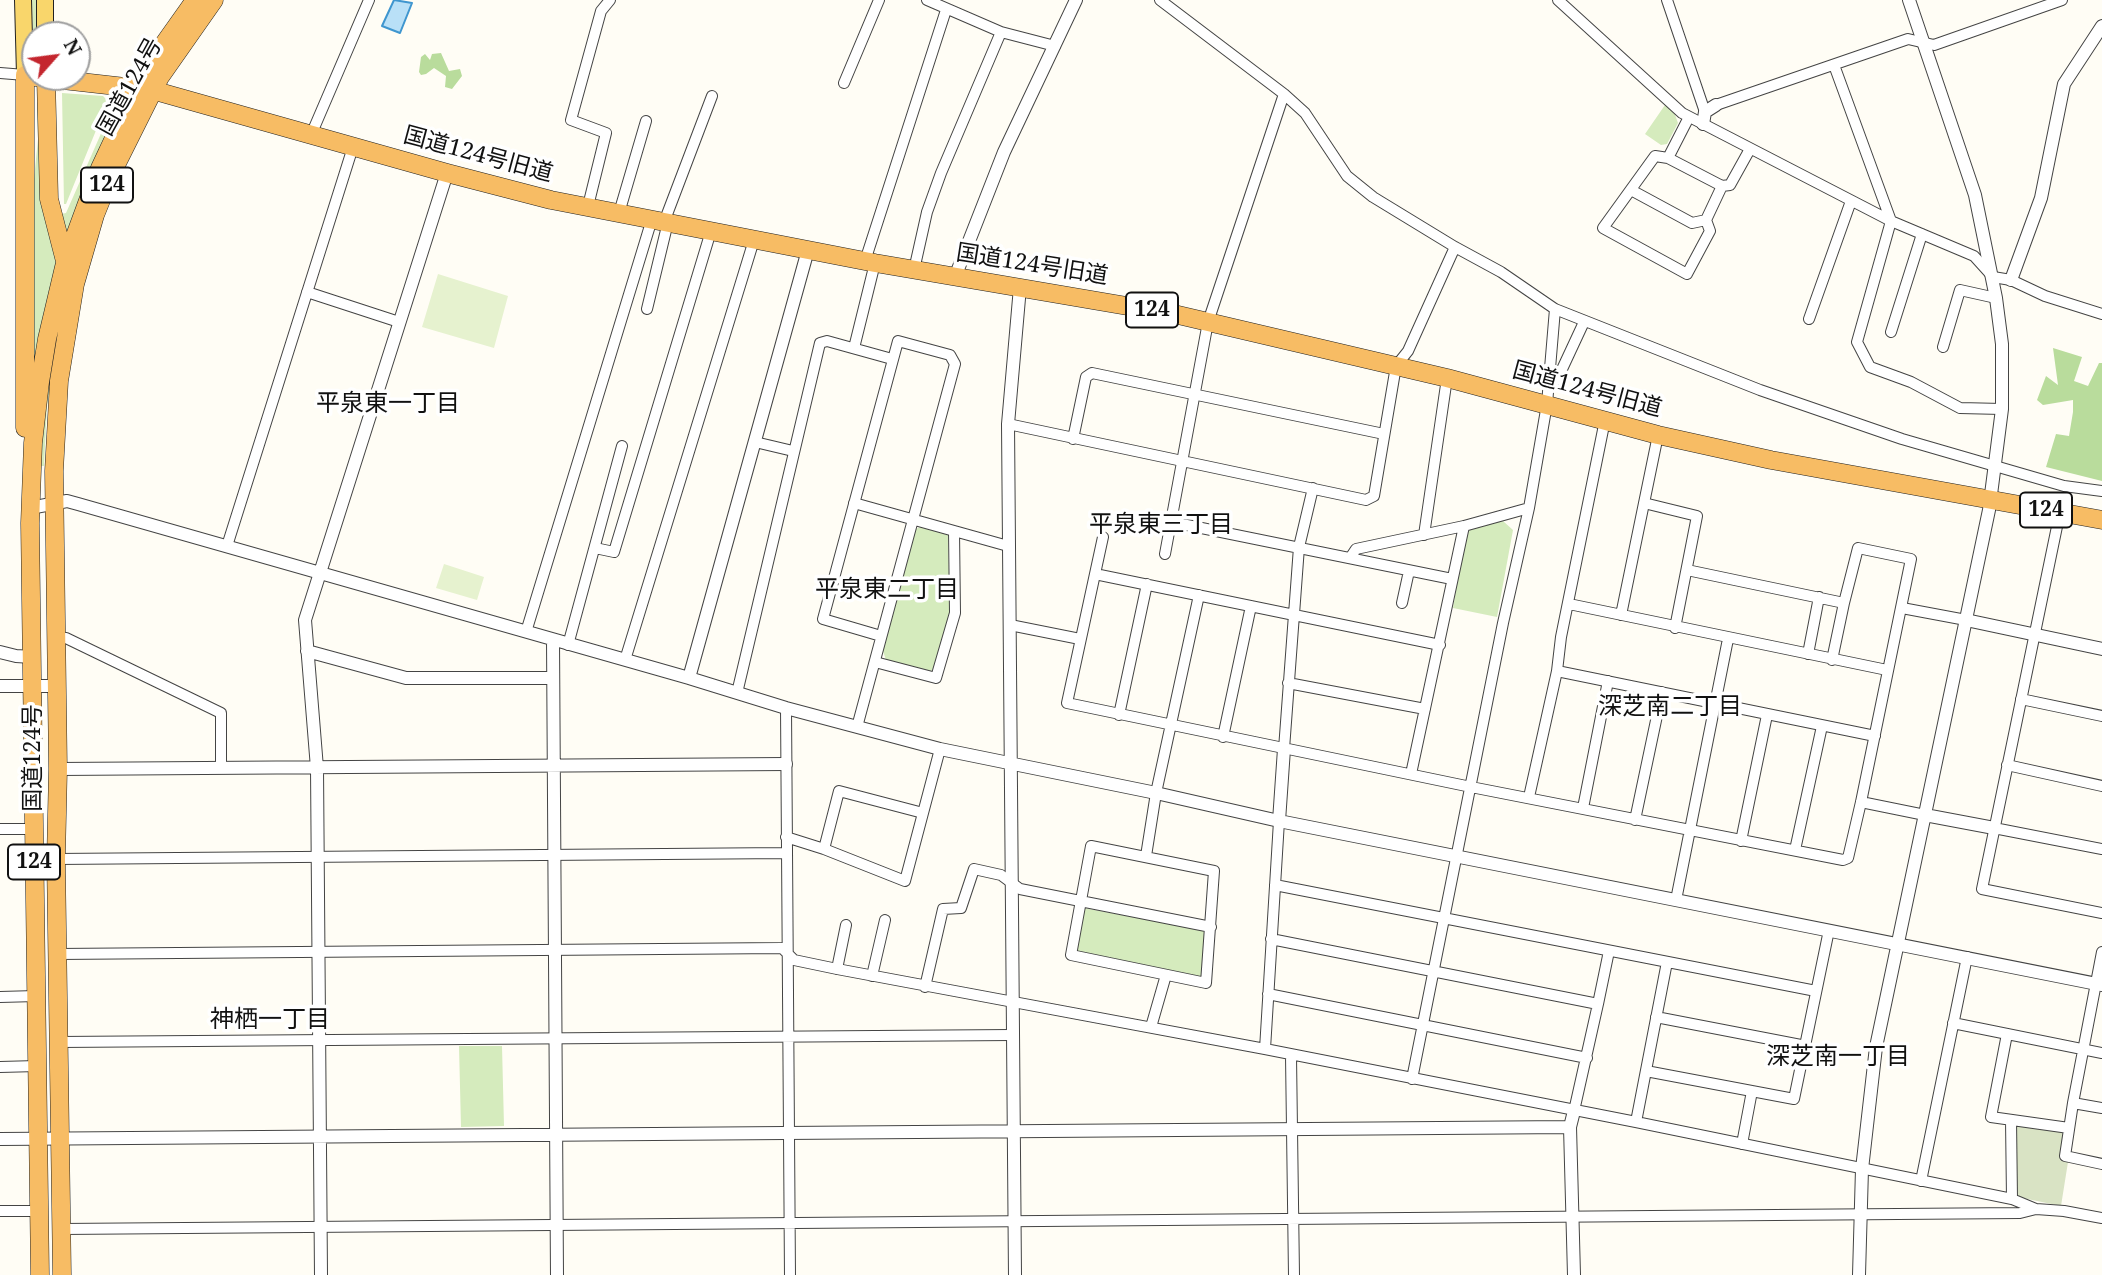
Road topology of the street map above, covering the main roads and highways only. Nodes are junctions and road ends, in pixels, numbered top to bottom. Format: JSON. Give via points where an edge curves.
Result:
{"nodes":[{"id":1,"x":23,"y":0,"type":"edge"},
{"id":2,"x":45,"y":0,"type":"edge"},
{"id":3,"x":195,"y":0,"type":"edge"},
{"id":4,"x":214,"y":0,"type":"edge"},
{"id":5,"x":27,"y":21,"type":"edge"},
{"id":6,"x":45,"y":21,"type":"edge"},
{"id":7,"x":91,"y":82,"type":"edge"},
{"id":8,"x":145,"y":88,"type":"junction"},
{"id":9,"x":38,"y":91,"type":"edge"},
{"id":10,"x":39,"y":91,"type":"edge"},
{"id":11,"x":65,"y":263,"type":"junction"},
{"id":12,"x":75,"y":284,"type":"junction"},
{"id":13,"x":30,"y":508,"type":"junction"},
{"id":14,"x":2102,"y":520,"type":"edge"},
{"id":15,"x":40,"y":1275,"type":"edge"},
{"id":16,"x":62,"y":1275,"type":"edge"}],
"edges":[{"from":1,"to":5,"type":"main road"},
{"from":2,"to":6,"type":"main road"},
{"from":3,"to":8,"type":"highway","name":"国道124号","number":"124","via":[[168,37]]},
{"from":4,"to":8,"type":"highway","name":"国道124号","number":"124"},
{"from":7,"to":8,"type":"highway","name":"国道124号旧道","number":"124"},
{"from":8,"to":11,"type":"highway","name":"国道124号","number":"124","via":[[100,167]]},
{"from":8,"to":12,"type":"highway","name":"国道124号","number":"124","via":[[95,215]]},
{"from":8,"to":14,"type":"highway","name":"国道124号旧道","number":"124","via":[[551,200],[870,262],[1174,314],[1447,378],[1658,435]]},
{"from":9,"to":13,"type":"highway","name":"国道124号","number":"124","via":[[25,444]]},
{"from":10,"to":11,"type":"highway","name":"国道124号","number":"124","via":[[49,200]]},
{"from":11,"to":12,"type":"highway","name":"国道124号","number":"124"},
{"from":11,"to":13,"type":"highway","name":"国道124号","number":"124","via":[[40,382]]},
{"from":12,"to":16,"type":"highway","name":"国道124号","number":"124","via":[[55,435]]},
{"from":13,"to":15,"type":"highway","name":"国道124号","number":"124"}]}
